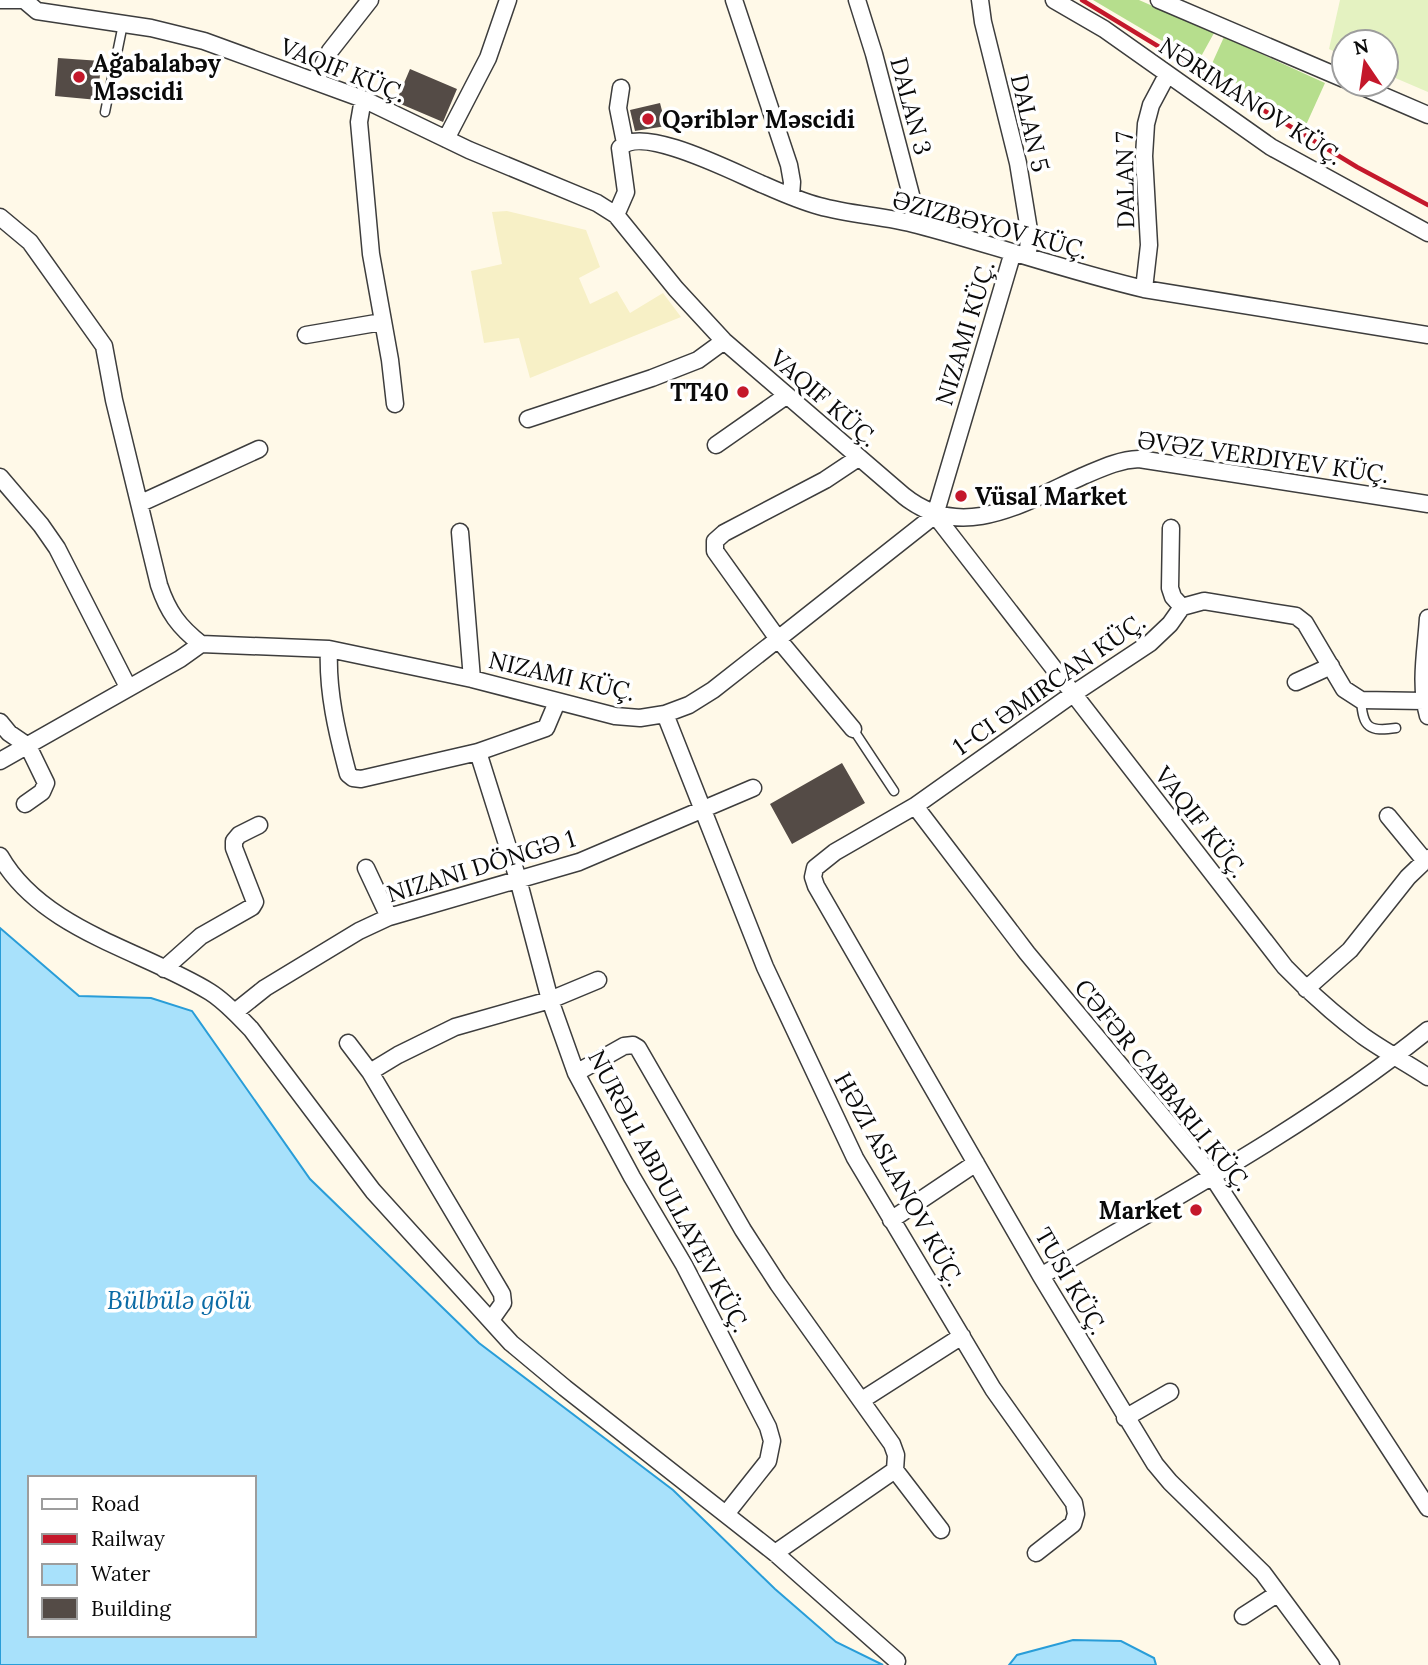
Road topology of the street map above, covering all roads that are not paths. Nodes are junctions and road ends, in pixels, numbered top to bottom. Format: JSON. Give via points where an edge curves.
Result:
{"nodes":[{"id":1,"x":0,"y":0,"type":"edge"},
{"id":2,"x":24,"y":0,"type":"edge"},
{"id":3,"x":370,"y":0,"type":"edge"},
{"id":4,"x":508,"y":0,"type":"edge"},
{"id":5,"x":734,"y":0,"type":"edge"},
{"id":6,"x":857,"y":0,"type":"edge"},
{"id":7,"x":980,"y":0,"type":"edge"},
{"id":8,"x":1054,"y":0,"type":"edge"},
{"id":9,"x":1159,"y":0,"type":"edge"},
{"id":10,"x":1194,"y":7,"type":"edge"},
{"id":11,"x":123,"y":24,"type":"junction"},
{"id":12,"x":1330,"y":72,"type":"edge"},
{"id":13,"x":1167,"y":75,"type":"junction"},
{"id":14,"x":315,"y":81,"type":"junction"},
{"id":15,"x":621,"y":88,"type":"dead end"},
{"id":16,"x":1388,"y":98,"type":"edge"},
{"id":17,"x":363,"y":99,"type":"junction"},
{"id":18,"x":105,"y":112,"type":"dead end"},
{"id":19,"x":1428,"y":116,"type":"edge"},
{"id":20,"x":446,"y":139,"type":"junction"},
{"id":21,"x":625,"y":144,"type":"junction"},
{"id":22,"x":791,"y":196,"type":"junction"},
{"id":23,"x":616,"y":215,"type":"junction"},
{"id":24,"x":0,"y":217,"type":"edge"},
{"id":25,"x":915,"y":224,"type":"junction"},
{"id":26,"x":1428,"y":233,"type":"edge"},
{"id":27,"x":1020,"y":254,"type":"junction"},
{"id":28,"x":1144,"y":289,"type":"junction"},
{"id":29,"x":382,"y":322,"type":"junction"},
{"id":30,"x":306,"y":335,"type":"dead end"},
{"id":31,"x":1428,"y":335,"type":"edge"},
{"id":32,"x":724,"y":341,"type":"junction"},
{"id":33,"x":786,"y":396,"type":"junction"},
{"id":34,"x":395,"y":404,"type":"dead end"},
{"id":35,"x":528,"y":419,"type":"dead end"},
{"id":36,"x":716,"y":445,"type":"dead end"},
{"id":37,"x":259,"y":449,"type":"dead end"},
{"id":38,"x":858,"y":458,"type":"junction"},
{"id":39,"x":0,"y":477,"type":"edge"},
{"id":40,"x":141,"y":503,"type":"junction"},
{"id":41,"x":1428,"y":504,"type":"edge"},
{"id":42,"x":934,"y":514,"type":"junction"},
{"id":43,"x":1171,"y":528,"type":"dead end"},
{"id":44,"x":460,"y":531,"type":"dead end"},
{"id":45,"x":1182,"y":607,"type":"junction"},
{"id":46,"x":1428,"y":618,"type":"edge"},
{"id":47,"x":778,"y":639,"type":"junction"},
{"id":48,"x":201,"y":644,"type":"junction"},
{"id":49,"x":329,"y":649,"type":"junction"},
{"id":50,"x":1331,"y":666,"type":"junction"},
{"id":51,"x":472,"y":679,"type":"junction"},
{"id":52,"x":1296,"y":682,"type":"dead end"},
{"id":53,"x":128,"y":687,"type":"junction"},
{"id":54,"x":1073,"y":694,"type":"junction"},
{"id":55,"x":1361,"y":701,"type":"junction"},
{"id":56,"x":557,"y":702,"type":"junction"},
{"id":57,"x":1426,"y":708,"type":"edge"},
{"id":58,"x":665,"y":714,"type":"junction"},
{"id":59,"x":0,"y":722,"type":"edge"},
{"id":60,"x":1396,"y":728,"type":"dead end"},
{"id":61,"x":853,"y":729,"type":"joint"},
{"id":62,"x":28,"y":746,"type":"junction"},
{"id":63,"x":478,"y":752,"type":"junction"},
{"id":64,"x":0,"y":761,"type":"edge"},
{"id":65,"x":753,"y":788,"type":"dead end"},
{"id":66,"x":894,"y":791,"type":"dead end"},
{"id":67,"x":25,"y":804,"type":"dead end"},
{"id":68,"x":915,"y":806,"type":"junction"},
{"id":69,"x":702,"y":808,"type":"junction"},
{"id":70,"x":1388,"y":816,"type":"dead end"},
{"id":71,"x":259,"y":825,"type":"dead end"},
{"id":72,"x":0,"y":856,"type":"edge"},
{"id":73,"x":1427,"y":859,"type":"edge"},
{"id":74,"x":366,"y":868,"type":"dead end"},
{"id":75,"x":518,"y":879,"type":"junction"},
{"id":76,"x":816,"y":886,"type":"joint"},
{"id":77,"x":389,"y":917,"type":"junction"},
{"id":78,"x":164,"y":969,"type":"junction"},
{"id":79,"x":598,"y":980,"type":"dead end"},
{"id":80,"x":1306,"y":989,"type":"junction"},
{"id":81,"x":550,"y":1000,"type":"junction"},
{"id":82,"x":235,"y":1013,"type":"junction"},
{"id":83,"x":1428,"y":1030,"type":"edge"},
{"id":84,"x":348,"y":1043,"type":"dead end"},
{"id":85,"x":1396,"y":1055,"type":"junction"},
{"id":86,"x":370,"y":1072,"type":"junction"},
{"id":87,"x":576,"y":1073,"type":"junction"},
{"id":88,"x":1428,"y":1077,"type":"edge"},
{"id":89,"x":976,"y":1163,"type":"junction"},
{"id":90,"x":1212,"y":1176,"type":"junction"},
{"id":91,"x":891,"y":1220,"type":"junction"},
{"id":92,"x":1041,"y":1276,"type":"junction"},
{"id":93,"x":491,"y":1320,"type":"junction"},
{"id":94,"x":962,"y":1336,"type":"junction"},
{"id":95,"x":1170,"y":1392,"type":"dead end"},
{"id":96,"x":862,"y":1400,"type":"junction"},
{"id":97,"x":1125,"y":1418,"type":"junction"},
{"id":98,"x":895,"y":1470,"type":"junction"},
{"id":99,"x":1426,"y":1501,"type":"edge"},
{"id":100,"x":726,"y":1514,"type":"junction"},
{"id":101,"x":941,"y":1530,"type":"dead end"},
{"id":102,"x":775,"y":1553,"type":"junction"},
{"id":103,"x":1036,"y":1553,"type":"dead end"},
{"id":104,"x":1278,"y":1594,"type":"junction"},
{"id":105,"x":1243,"y":1616,"type":"dead end"},
{"id":106,"x":897,"y":1661,"type":"dead end"},
{"id":107,"x":1331,"y":1665,"type":"edge"}],
"edges":[{"from":1,"to":2,"type":"street"},
{"from":2,"to":11,"type":"street","name":"VAQIF KÜÇ.","via":[[37,11]]},
{"from":3,"to":14,"type":"street","via":[[330,51]]},
{"from":4,"to":20,"type":"street","via":[[488,58]]},
{"from":5,"to":22,"type":"street","via":[[789,165]]},
{"from":6,"to":25,"type":"street","name":"DALAN 3"},
{"from":7,"to":27,"type":"street","name":"DALAN 5","via":[[1029,230]]},
{"from":8,"to":13,"type":"street","name":"NƏRIMANOV KÜÇ."},
{"from":9,"to":10,"type":"street","name":"NƏRIMANOV KÜÇ."},
{"from":10,"to":12,"type":"street","name":"NƏRIMANOV KÜÇ."},
{"from":11,"to":14,"type":"street","name":"VAQIF KÜÇ.","via":[[191,37]]},
{"from":11,"to":18,"type":"lane"},
{"from":13,"to":26,"type":"street","name":"NƏRIMANOV KÜÇ.","via":[[1271,147]]},
{"from":13,"to":28,"type":"street","name":"DALAN 7","via":[[1150,105],[1146,124],[1149,245]]},
{"from":14,"to":17,"type":"street","name":"VAQIF KÜÇ."},
{"from":15,"to":21,"type":"street","via":[[618,108]]},
{"from":16,"to":19,"type":"street"},
{"from":17,"to":20,"type":"street","name":"VAQIF KÜÇ."},
{"from":17,"to":29,"type":"street","via":[[359,122],[363,180]]},
{"from":20,"to":23,"type":"street","name":"VAQIF KÜÇ.","via":[[597,202]]},
{"from":21,"to":22,"type":"street","name":"ƏZIZBƏYOV KÜÇ.","via":[[649,142],[705,159]]},
{"from":21,"to":23,"type":"street","via":[[620,155],[626,192]]},
{"from":22,"to":25,"type":"street","name":"ƏZIZBƏYOV KÜÇ.","via":[[819,206]]},
{"from":23,"to":32,"type":"street","name":"VAQIF KÜÇ."},
{"from":24,"to":40,"type":"street","via":[[30,242],[104,345]]},
{"from":25,"to":27,"type":"street","name":"ƏZIZBƏYOV KÜÇ."},
{"from":27,"to":28,"type":"street","name":"ƏZIZBƏYOV KÜÇ."},
{"from":27,"to":42,"type":"street","name":"NIZAMI KÜÇ."},
{"from":28,"to":31,"type":"street","name":"ƏZIZBƏYOV KÜÇ."},
{"from":29,"to":30,"type":"street"},
{"from":29,"to":34,"type":"street"},
{"from":32,"to":33,"type":"street","name":"VAQIF KÜÇ."},
{"from":32,"to":35,"type":"street","via":[[698,360]]},
{"from":33,"to":36,"type":"street"},
{"from":33,"to":38,"type":"street","name":"VAQIF KÜÇ."},
{"from":37,"to":40,"type":"street"},
{"from":38,"to":42,"type":"street","name":"VAQIF KÜÇ.","via":[[916,506]]},
{"from":38,"to":47,"type":"street","via":[[715,541],[720,561]]},
{"from":39,"to":53,"type":"street","via":[[57,548]]},
{"from":40,"to":48,"type":"street","via":[[164,602],[176,623]]},
{"from":41,"to":42,"type":"street","name":"ƏVƏZ VERDIYEV KÜÇ.","via":[[1139,459],[1112,463],[989,515],[956,519]]},
{"from":42,"to":47,"type":"street","name":"NIZAMI KÜÇ."},
{"from":42,"to":54,"type":"street","name":"VAQIF KÜÇ."},
{"from":43,"to":45,"type":"street","via":[[1170,588]]},
{"from":44,"to":51,"type":"street"},
{"from":45,"to":50,"type":"street","via":[[1216,602],[1296,615]]},
{"from":45,"to":54,"type":"street","name":"1-CI ƏMIRCAN KÜÇ.","via":[[1150,643]]},
{"from":46,"to":57,"type":"street"},
{"from":47,"to":58,"type":"street","name":"NIZAMI KÜÇ.","via":[[713,690]]},
{"from":47,"to":61,"type":"street"},
{"from":48,"to":49,"type":"street","name":"NIZAMI KÜÇ."},
{"from":48,"to":53,"type":"street"},
{"from":49,"to":51,"type":"street","name":"NIZAMI KÜÇ."},
{"from":49,"to":63,"type":"street","via":[[333,710],[348,774],[353,778]]},
{"from":50,"to":52,"type":"street"},
{"from":50,"to":55,"type":"street","via":[[1345,689]]},
{"from":51,"to":56,"type":"street","name":"NIZAMI KÜÇ."},
{"from":53,"to":62,"type":"street"},
{"from":54,"to":68,"type":"street","name":"1-CI ƏMIRCAN KÜÇ."},
{"from":54,"to":80,"type":"street","name":"VAQIF KÜÇ."},
{"from":55,"to":57,"type":"street"},
{"from":55,"to":60,"type":"lane","via":[[1366,725]]},
{"from":56,"to":58,"type":"street","name":"NIZAMI KÜÇ.","via":[[615,716]]},
{"from":56,"to":63,"type":"street","via":[[546,728]]},
{"from":58,"to":69,"type":"street","name":"HƏZI ASLANOV KÜÇ."},
{"from":59,"to":62,"type":"street"},
{"from":61,"to":66,"type":"lane"},
{"from":62,"to":64,"type":"street"},
{"from":62,"to":67,"type":"street","via":[[46,783],[42,792]]},
{"from":63,"to":75,"type":"street","name":"NURƏLI ABDULLAYEV KÜÇ."},
{"from":65,"to":69,"type":"street","name":"NIZANI DÖNGƏ 1"},
{"from":68,"to":76,"type":"street","name":"1-CI ƏMIRCAN KÜÇ.","via":[[835,852],[816,868]]},
{"from":68,"to":90,"type":"street","via":[[1027,953]]},
{"from":69,"to":75,"type":"street","name":"NIZANI DÖNGƏ 1","via":[[579,862]]},
{"from":69,"to":91,"type":"street","name":"HƏZI ASLANOV KÜÇ.","via":[[779,998],[855,1158]]},
{"from":70,"to":73,"type":"street"},
{"from":71,"to":78,"type":"street","via":[[234,841],[255,902],[252,907],[201,936]]},
{"from":72,"to":78,"type":"street","via":[[9,873],[43,906]]},
{"from":73,"to":80,"type":"street","via":[[1350,950]]},
{"from":74,"to":77,"type":"street"},
{"from":75,"to":77,"type":"street","name":"NIZANI DÖNGƏ 1"},
{"from":75,"to":81,"type":"street","name":"NURƏLI ABDULLAYEV KÜÇ."},
{"from":76,"to":89,"type":"street","name":"TUSI KÜÇ."},
{"from":77,"to":82,"type":"street","name":"NIZANI DÖNGƏ 1","via":[[265,988]]},
{"from":78,"to":82,"type":"street","via":[[213,994]]},
{"from":79,"to":81,"type":"street"},
{"from":80,"to":85,"type":"street","name":"VAQIF KÜÇ."},
{"from":81,"to":86,"type":"street","via":[[455,1027]]},
{"from":81,"to":87,"type":"street","name":"NURƏLI ABDULLAYEV KÜÇ."},
{"from":82,"to":93,"type":"street","via":[[373,1191]]},
{"from":83,"to":85,"type":"street"},
{"from":84,"to":86,"type":"street"},
{"from":85,"to":88,"type":"street","name":"VAQIF KÜÇ."},
{"from":85,"to":90,"type":"street"},
{"from":86,"to":93,"type":"street","via":[[502,1294],[503,1303]]},
{"from":87,"to":96,"type":"street","via":[[624,1046],[638,1048],[757,1251]]},
{"from":87,"to":100,"type":"street","name":"NURƏLI ABDULLAYEV KÜÇ.","via":[[768,1427],[772,1441],[768,1461]]},
{"from":89,"to":91,"type":"street"},
{"from":89,"to":92,"type":"street","name":"TUSI KÜÇ."},
{"from":90,"to":92,"type":"street"},
{"from":90,"to":99,"type":"street"},
{"from":91,"to":94,"type":"street","name":"HƏZI ASLANOV KÜÇ."},
{"from":92,"to":97,"type":"street","name":"TUSI KÜÇ."},
{"from":93,"to":100,"type":"street","via":[[547,1373]]},
{"from":94,"to":96,"type":"street"},
{"from":94,"to":103,"type":"street","name":"HƏZI ASLANOV KÜÇ.","via":[[993,1389],[1074,1503],[1073,1524]]},
{"from":95,"to":97,"type":"street"},
{"from":96,"to":98,"type":"street","via":[[892,1444],[897,1455]]},
{"from":97,"to":104,"type":"street","name":"TUSI KÜÇ.","via":[[1170,1482],[1253,1562]]},
{"from":98,"to":101,"type":"street"},
{"from":98,"to":102,"type":"street"},
{"from":100,"to":102,"type":"street"},
{"from":102,"to":106,"type":"street"},
{"from":104,"to":105,"type":"street"},
{"from":104,"to":107,"type":"street","name":"TUSI KÜÇ."}]}
